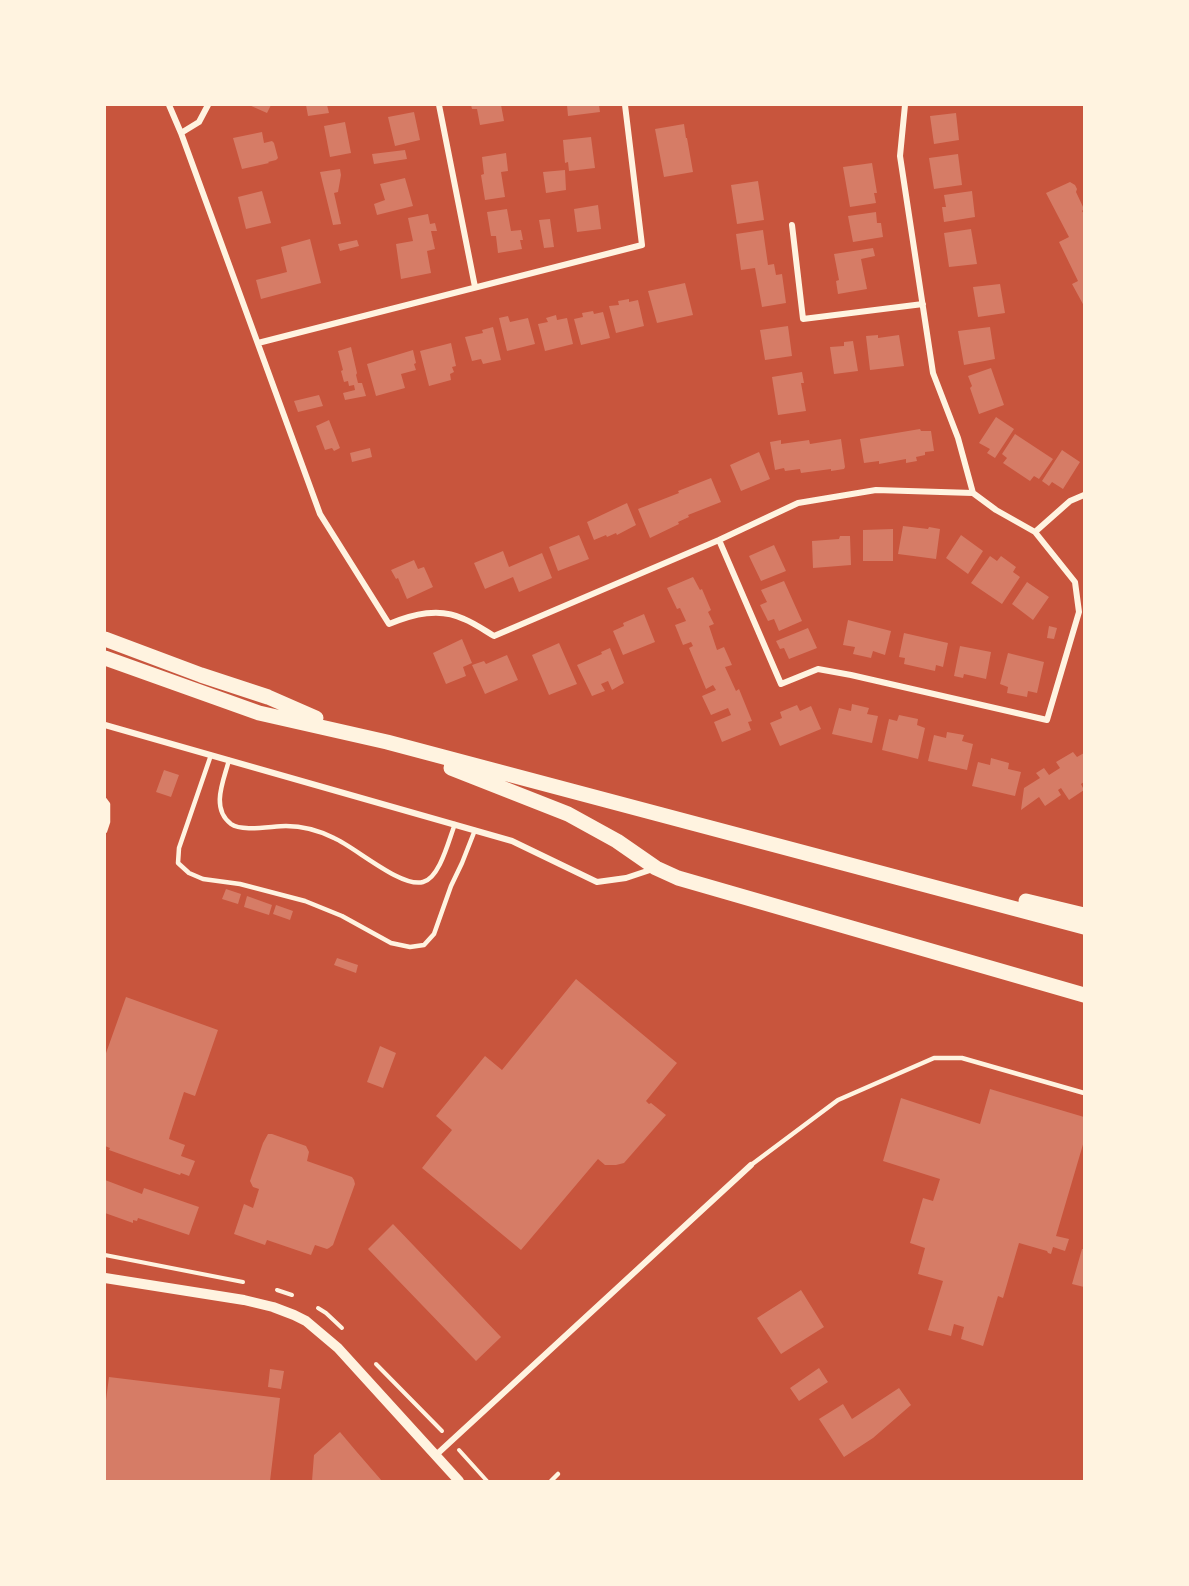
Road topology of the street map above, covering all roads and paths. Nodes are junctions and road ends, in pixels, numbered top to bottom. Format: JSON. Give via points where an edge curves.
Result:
{"nodes":[{"id":1,"x":169,"y":105,"type":"edge"},
{"id":2,"x":208,"y":105,"type":"edge"},
{"id":3,"x":439,"y":105,"type":"edge"},
{"id":4,"x":625,"y":105,"type":"edge"},
{"id":5,"x":905,"y":105,"type":"edge"},
{"id":6,"x":181,"y":133,"type":"junction"},
{"id":7,"x":792,"y":225,"type":"dead end"},
{"id":8,"x":475,"y":287,"type":"junction"},
{"id":9,"x":923,"y":304,"type":"junction"},
{"id":10,"x":258,"y":343,"type":"junction"},
{"id":11,"x":972,"y":493,"type":"junction"},
{"id":12,"x":1084,"y":495,"type":"edge"},
{"id":13,"x":1035,"y":532,"type":"junction"},
{"id":14,"x":719,"y":540,"type":"junction"},
{"id":15,"x":105,"y":639,"type":"edge"},
{"id":16,"x":105,"y":658,"type":"edge"},
{"id":17,"x":105,"y":725,"type":"edge"},
{"id":18,"x":346,"y":732,"type":"junction"},
{"id":19,"x":387,"y":742,"type":"junction"},
{"id":20,"x":212,"y":755,"type":"junction"},
{"id":21,"x":229,"y":760,"type":"junction"},
{"id":22,"x":105,"y":800,"type":"edge"},
{"id":23,"x":670,"y":817,"type":"junction"},
{"id":24,"x":455,"y":824,"type":"junction"},
{"id":25,"x":475,"y":830,"type":"junction"},
{"id":26,"x":105,"y":831,"type":"edge"},
{"id":27,"x":656,"y":868,"type":"junction"},
{"id":28,"x":1084,"y":915,"type":"edge"},
{"id":29,"x":1084,"y":927,"type":"edge"},
{"id":30,"x":1084,"y":994,"type":"edge"},
{"id":31,"x":1084,"y":1093,"type":"edge"},
{"id":32,"x":751,"y":1165,"type":"joint"},
{"id":33,"x":105,"y":1278,"type":"edge"},
{"id":34,"x":436,"y":1455,"type":"junction"},
{"id":35,"x":558,"y":1474,"type":"dead end"},
{"id":36,"x":459,"y":1481,"type":"edge"},
{"id":37,"x":551,"y":1481,"type":"edge"}],
"edges":[{"from":1,"to":6,"type":"street"},
{"from":2,"to":6,"type":"street","via":[[199,122]]},
{"from":3,"to":8,"type":"street"},
{"from":4,"to":8,"type":"street","via":[[642,245]]},
{"from":5,"to":9,"type":"street","via":[[900,156]]},
{"from":6,"to":10,"type":"street"},
{"from":7,"to":9,"type":"street","via":[[803,318]]},
{"from":8,"to":10,"type":"street"},
{"from":9,"to":11,"type":"street","via":[[933,373],[958,438]]},
{"from":10,"to":14,"type":"street","via":[[320,514],[389,624],[436,612],[462,618],[494,636]]},
{"from":11,"to":13,"type":"street"},
{"from":11,"to":14,"type":"street","via":[[876,490],[798,502]]},
{"from":12,"to":13,"type":"street","via":[[1070,501]]},
{"from":13,"to":14,"type":"street","via":[[1075,582],[1079,612],[1047,720],[818,669],[781,684]]},
{"from":15,"to":18,"type":"main road","via":[[268,697]]},
{"from":16,"to":18,"type":"main road","via":[[259,713]]},
{"from":17,"to":20,"type":"street"},
{"from":18,"to":19,"type":"main road"},
{"from":19,"to":23,"type":"main road"},
{"from":19,"to":27,"type":"main road","via":[[568,814]]},
{"from":20,"to":21,"type":"street"},
{"from":20,"to":25,"type":"lane","via":[[178,848],[178,863],[203,879],[306,901],[392,943],[424,945],[434,934]]},
{"from":21,"to":24,"type":"street"},
{"from":21,"to":24,"type":"lane","via":[[218,798],[231,824],[287,826],[336,838],[406,880],[421,883],[431,879]]},
{"from":22,"to":26,"type":"lane"},
{"from":23,"to":28,"type":"main road"},
{"from":23,"to":29,"type":"main road"},
{"from":24,"to":25,"type":"street"},
{"from":25,"to":27,"type":"street","via":[[512,841],[597,882]]},
{"from":27,"to":30,"type":"main road","via":[[678,878]]},
{"from":31,"to":32,"type":"lane","via":[[962,1058],[934,1058],[838,1100]]},
{"from":32,"to":34,"type":"street"},
{"from":33,"to":34,"type":"street","via":[[244,1300],[306,1321],[338,1348]]},
{"from":34,"to":36,"type":"street"},
{"from":35,"to":37,"type":"lane"}]}
